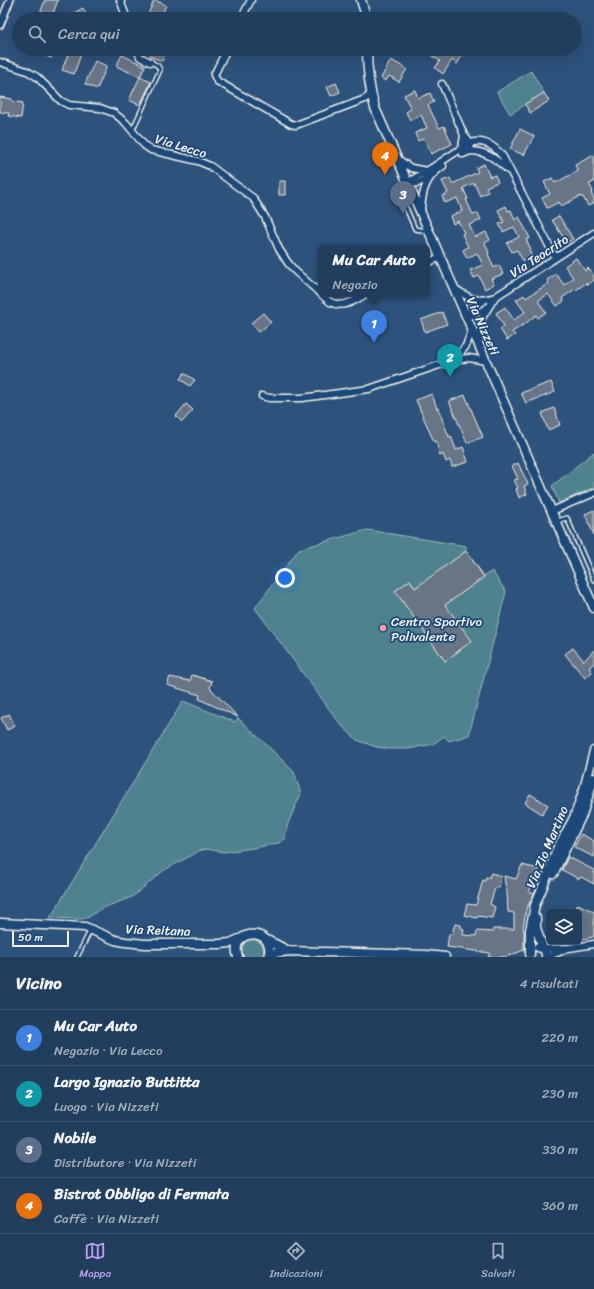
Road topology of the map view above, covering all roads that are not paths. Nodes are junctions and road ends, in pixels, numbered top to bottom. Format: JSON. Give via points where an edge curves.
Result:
{"nodes":[{"id":1,"x":10,"y":0,"type":"edge"},
{"id":2,"x":120,"y":0,"type":"edge"},
{"id":3,"x":251,"y":0,"type":"edge"},
{"id":4,"x":361,"y":0,"type":"edge"},
{"id":5,"x":124,"y":12,"type":"edge"},
{"id":6,"x":245,"y":12,"type":"edge"},
{"id":7,"x":365,"y":12,"type":"edge"},
{"id":8,"x":0,"y":25,"type":"edge"},
{"id":9,"x":140,"y":56,"type":"edge"},
{"id":10,"x":223,"y":56,"type":"edge"},
{"id":11,"x":368,"y":56,"type":"edge"},
{"id":12,"x":0,"y":62,"type":"edge"},
{"id":13,"x":150,"y":62,"type":"joint"},
{"id":14,"x":442,"y":84,"type":"dead end"},
{"id":15,"x":371,"y":94,"type":"junction"},
{"id":16,"x":132,"y":131,"type":"junction"},
{"id":17,"x":464,"y":135,"type":"junction"},
{"id":18,"x":470,"y":143,"type":"junction"},
{"id":19,"x":466,"y":150,"type":"junction"},
{"id":20,"x":399,"y":160,"type":"junction"},
{"id":21,"x":430,"y":171,"type":"junction"},
{"id":22,"x":513,"y":176,"type":"junction"},
{"id":23,"x":408,"y":182,"type":"junction"},
{"id":24,"x":420,"y":211,"type":"junction"},
{"id":25,"x":430,"y":232,"type":"junction"},
{"id":26,"x":594,"y":233,"type":"edge"},
{"id":27,"x":441,"y":257,"type":"junction"},
{"id":28,"x":555,"y":257,"type":"junction"},
{"id":29,"x":430,"y":262,"type":"edge"},
{"id":30,"x":454,"y":288,"type":"junction"},
{"id":31,"x":318,"y":291,"type":"edge"},
{"id":32,"x":324,"y":297,"type":"edge"},
{"id":33,"x":360,"y":297,"type":"edge"},
{"id":34,"x":487,"y":303,"type":"junction"},
{"id":35,"x":466,"y":316,"type":"junction"},
{"id":36,"x":472,"y":330,"type":"junction"},
{"id":37,"x":478,"y":344,"type":"junction"},
{"id":38,"x":454,"y":360,"type":"junction"},
{"id":39,"x":486,"y":361,"type":"junction"},
{"id":40,"x":262,"y":396,"type":"dead end"},
{"id":41,"x":594,"y":493,"type":"edge"},
{"id":42,"x":552,"y":511,"type":"junction"},
{"id":43,"x":556,"y":521,"type":"junction"},
{"id":44,"x":594,"y":580,"type":"edge"},
{"id":45,"x":593,"y":602,"type":"edge"},
{"id":46,"x":594,"y":751,"type":"edge"},
{"id":47,"x":594,"y":778,"type":"edge"},
{"id":48,"x":0,"y":923,"type":"edge"},
{"id":49,"x":91,"y":930,"type":"junction"},
{"id":50,"x":242,"y":938,"type":"junction"},
{"id":51,"x":265,"y":939,"type":"junction"},
{"id":52,"x":221,"y":944,"type":"junction"},
{"id":53,"x":594,"y":944,"type":"edge"},
{"id":54,"x":289,"y":951,"type":"junction"},
{"id":55,"x":545,"y":953,"type":"edge"},
{"id":56,"x":529,"y":955,"type":"edge"},
{"id":57,"x":77,"y":957,"type":"edge"},
{"id":58,"x":238,"y":957,"type":"edge"},
{"id":59,"x":269,"y":957,"type":"edge"},
{"id":60,"x":445,"y":957,"type":"edge"}],
"edges":[{"from":1,"to":8,"type":"street"},
{"from":2,"to":5,"type":"street"},
{"from":3,"to":6,"type":"street"},
{"from":4,"to":7,"type":"street"},
{"from":9,"to":13,"type":"street"},
{"from":10,"to":15,"type":"street","via":[[214,75],[217,81],[291,124],[303,123],[365,99]]},
{"from":11,"to":15,"type":"street","name":"Via Nizzeti"},
{"from":12,"to":16,"type":"street","name":"Via Lecco","via":[[37,77],[61,101],[69,105],[107,109]]},
{"from":13,"to":16,"type":"lane","via":[[160,70]]},
{"from":14,"to":17,"type":"street"},
{"from":15,"to":20,"type":"street","name":"Via Nizzeti"},
{"from":16,"to":31,"type":"street","name":"Via Lecco","via":[[151,150],[210,166],[253,198],[288,262]]},
{"from":17,"to":18,"type":"street"},
{"from":17,"to":19,"type":"street"},
{"from":18,"to":19,"type":"street"},
{"from":18,"to":22,"type":"street","via":[[485,143],[494,148],[503,157]]},
{"from":19,"to":21,"type":"street"},
{"from":19,"to":22,"type":"street","via":[[491,155]]},
{"from":20,"to":21,"type":"street","via":[[411,168]]},
{"from":20,"to":23,"type":"street","name":"Via Nizzeti"},
{"from":21,"to":23,"type":"street"},
{"from":21,"to":24,"type":"street"},
{"from":22,"to":28,"type":"street"},
{"from":23,"to":24,"type":"street","name":"Via Nizzeti"},
{"from":23,"to":25,"type":"lane","via":[[400,194],[415,229]]},
{"from":24,"to":25,"type":"street","name":"Via Nizzeti"},
{"from":25,"to":27,"type":"street","name":"Via Nizzeti"},
{"from":26,"to":28,"type":"street","name":"Via Teocrito"},
{"from":27,"to":29,"type":"street"},
{"from":27,"to":30,"type":"street","name":"Via Nizzeti"},
{"from":28,"to":34,"type":"street","name":"Via Teocrito"},
{"from":30,"to":34,"type":"street","via":[[466,297]]},
{"from":30,"to":35,"type":"street","name":"Via Nizzeti"},
{"from":32,"to":33,"type":"street","name":"Via Lecco","via":[[334,304],[344,305]]},
{"from":34,"to":35,"type":"street","via":[[473,307]]},
{"from":34,"to":37,"type":"street"},
{"from":35,"to":36,"type":"street","name":"Via Nizzeti"},
{"from":36,"to":37,"type":"street","name":"Via Nizzeti"},
{"from":36,"to":38,"type":"street","via":[[470,340]]},
{"from":37,"to":39,"type":"street","name":"Via Nizzeti"},
{"from":38,"to":39,"type":"street","via":[[469,358]]},
{"from":38,"to":40,"type":"street","via":[[369,390],[302,398]]},
{"from":39,"to":42,"type":"street","name":"Via Nizzeti"},
{"from":41,"to":42,"type":"street"},
{"from":42,"to":43,"type":"street","name":"Via Nizzeti"},
{"from":43,"to":44,"type":"lane","via":[[567,518]]},
{"from":43,"to":45,"type":"street","name":"Via Nizzeti"},
{"from":46,"to":56,"type":"street","name":"Via Zio Martino","via":[[574,818],[556,851],[535,905]]},
{"from":47,"to":55,"type":"street","name":"Via Zio Martino","via":[[582,815],[552,875],[536,916],[536,928]]},
{"from":48,"to":49,"type":"street","name":"Via Reitana","via":[[85,927]]},
{"from":49,"to":52,"type":"street","name":"Via Reitana","via":[[125,942]]},
{"from":49,"to":57,"type":"lane"},
{"from":50,"to":51,"type":"street","name":"Via Reitana","via":[[257,934]]},
{"from":50,"to":52,"type":"street","name":"Via Reitana"},
{"from":50,"to":58,"type":"street","via":[[236,950]]},
{"from":51,"to":54,"type":"street"},
{"from":51,"to":59,"type":"street","via":[[270,948]]},
{"from":52,"to":58,"type":"street"},
{"from":53,"to":55,"type":"street"},
{"from":54,"to":59,"type":"street","via":[[275,953]]},
{"from":54,"to":60,"type":"street"},
{"from":55,"to":56,"type":"street","via":[[537,947],[533,948]]}]}
